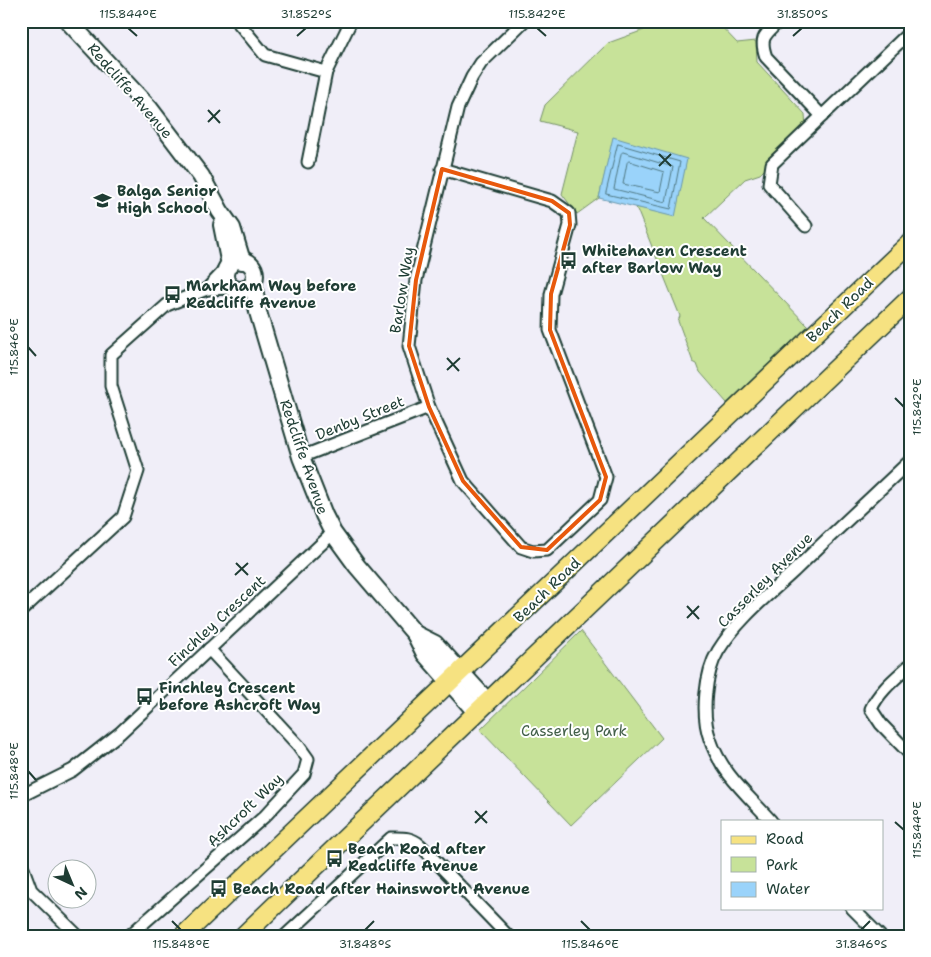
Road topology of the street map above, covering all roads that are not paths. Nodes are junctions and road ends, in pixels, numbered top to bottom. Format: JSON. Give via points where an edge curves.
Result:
{"nodes":[{"id":1,"x":237,"y":21,"type":"edge"},
{"id":2,"x":351,"y":21,"type":"edge"},
{"id":3,"x":524,"y":21,"type":"edge"},
{"id":4,"x":779,"y":21,"type":"edge"},
{"id":5,"x":70,"y":22,"type":"edge"},
{"id":6,"x":910,"y":32,"type":"edge"},
{"id":7,"x":326,"y":72,"type":"junction"},
{"id":8,"x":822,"y":116,"type":"junction"},
{"id":9,"x":308,"y":162,"type":"dead end"},
{"id":10,"x":442,"y":169,"type":"junction"},
{"id":11,"x":806,"y":226,"type":"dead end"},
{"id":12,"x":910,"y":243,"type":"edge"},
{"id":13,"x":233,"y":265,"type":"junction"},
{"id":14,"x":253,"y":282,"type":"junction"},
{"id":15,"x":207,"y":289,"type":"junction"},
{"id":16,"x":235,"y":289,"type":"junction"},
{"id":17,"x":910,"y":298,"type":"edge"},
{"id":18,"x":258,"y":312,"type":"junction"},
{"id":19,"x":429,"y":407,"type":"junction"},
{"id":20,"x":301,"y":457,"type":"junction"},
{"id":21,"x":910,"y":461,"type":"edge"},
{"id":22,"x":333,"y":533,"type":"junction"},
{"id":23,"x":21,"y":611,"type":"edge"},
{"id":24,"x":210,"y":649,"type":"junction"},
{"id":25,"x":910,"y":665,"type":"edge"},
{"id":26,"x":455,"y":678,"type":"junction"},
{"id":27,"x":482,"y":707,"type":"junction"},
{"id":28,"x":910,"y":754,"type":"edge"},
{"id":29,"x":21,"y":796,"type":"edge"},
{"id":30,"x":770,"y":820,"type":"edge"},
{"id":31,"x":21,"y":863,"type":"edge"},
{"id":32,"x":854,"y":910,"type":"edge"},
{"id":33,"x":504,"y":931,"type":"edge"},
{"id":34,"x":71,"y":934,"type":"edge"},
{"id":35,"x":129,"y":936,"type":"edge"},
{"id":36,"x":183,"y":936,"type":"edge"},
{"id":37,"x":243,"y":936,"type":"edge"},
{"id":38,"x":286,"y":936,"type":"edge"},
{"id":39,"x":491,"y":936,"type":"edge"},
{"id":40,"x":880,"y":936,"type":"edge"}],
"edges":[{"from":1,"to":7,"type":"street","via":[[265,55]]},
{"from":2,"to":7,"type":"street"},
{"from":3,"to":10,"type":"street","name":"Barlow Way","via":[[481,63],[472,78],[458,107]]},
{"from":4,"to":8,"type":"street","via":[[766,35],[762,45],[766,57]]},
{"from":5,"to":13,"type":"street","name":"Redcliffe Avenue","via":[[150,109],[201,176],[220,211]]},
{"from":6,"to":8,"type":"street"},
{"from":7,"to":9,"type":"street"},
{"from":8,"to":11,"type":"street","via":[[772,164],[769,184]]},
{"from":10,"to":19,"type":"street","name":"Barlow Way","via":[[416,280],[409,346]]},
{"from":10,"to":19,"type":"street","name":"Barlow Way","via":[[552,201],[570,213],[570,225],[551,294],[550,330],[606,477],[600,500],[547,550],[533,551],[521,547],[463,481]]},
{"from":12,"to":26,"type":"main road","name":"Beach Road"},
{"from":13,"to":14,"type":"street","via":[[250,265]]},
{"from":13,"to":15,"type":"street"},
{"from":13,"to":16,"type":"street","via":[[225,277],[229,286]]},
{"from":14,"to":16,"type":"street","via":[[246,289]]},
{"from":14,"to":18,"type":"street","name":"Redcliffe Avenue"},
{"from":15,"to":16,"type":"street"},
{"from":15,"to":23,"type":"street","via":[[167,305],[111,355],[112,386],[138,471],[123,517]]},
{"from":16,"to":18,"type":"street","name":"Redcliffe Avenue"},
{"from":17,"to":27,"type":"main road"},
{"from":18,"to":20,"type":"street","name":"Redcliffe Avenue"},
{"from":19,"to":20,"type":"street","name":"Denby Street"},
{"from":20,"to":22,"type":"street","name":"Redcliffe Avenue"},
{"from":21,"to":30,"type":"street","name":"Casserley Avenue","via":[[749,613],[722,645],[712,664],[705,693],[709,739],[734,783]]},
{"from":22,"to":24,"type":"street","name":"Finchley Crescent"},
{"from":22,"to":26,"type":"street","name":"Redcliffe Avenue","via":[[415,634],[425,654]]},
{"from":24,"to":29,"type":"street","name":"Finchley Crescent","via":[[120,733],[81,764]]},
{"from":24,"to":35,"type":"street","name":"Ashcroft Way","via":[[298,745],[308,759],[304,774],[265,816]]},
{"from":25,"to":28,"type":"street","via":[[884,689],[871,709]]},
{"from":26,"to":27,"type":"street","name":"Redcliffe Avenue"},
{"from":26,"to":36,"type":"main road","name":"Beach Road"},
{"from":27,"to":37,"type":"main road"},
{"from":31,"to":34,"type":"street","via":[[31,890]]},
{"from":32,"to":40,"type":"street"},
{"from":33,"to":38,"type":"street","via":[[416,841],[391,838]]},
{"from":33,"to":39,"type":"street"}]}
